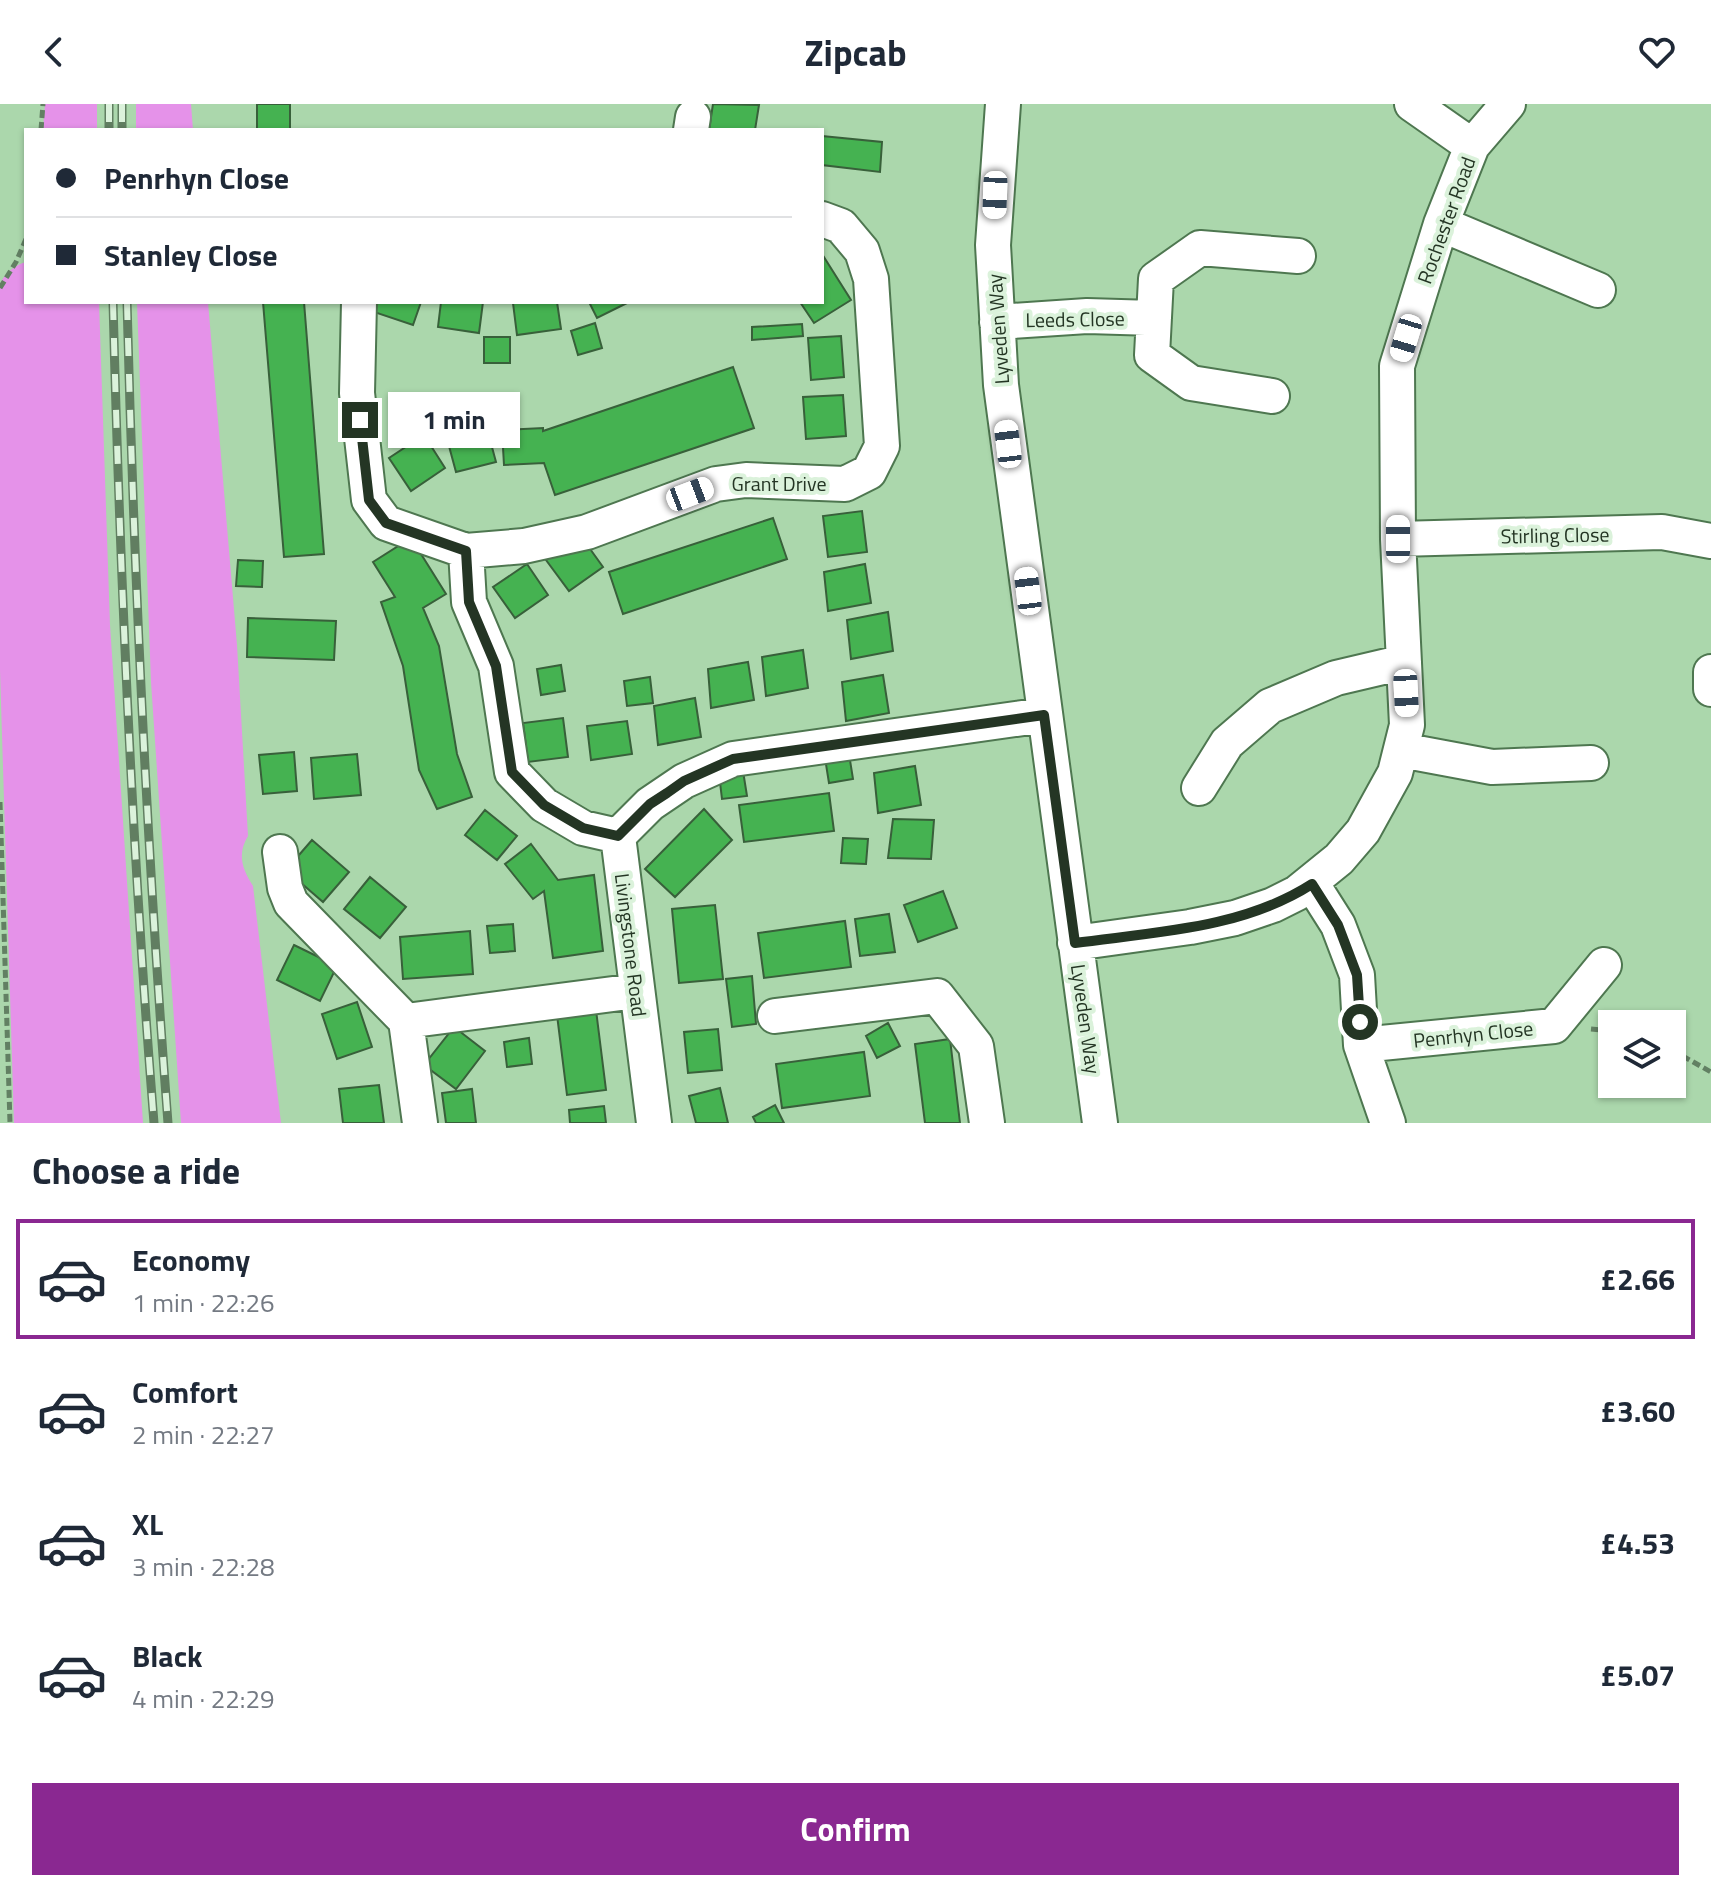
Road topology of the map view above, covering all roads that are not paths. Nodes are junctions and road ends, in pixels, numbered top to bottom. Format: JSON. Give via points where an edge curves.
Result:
{"nodes":[{"id":1,"x":1003,"y":104,"type":"edge"},
{"id":2,"x":1412,"y":104,"type":"edge"},
{"id":3,"x":1508,"y":104,"type":"edge"},
{"id":4,"x":1472,"y":146,"type":"junction"},
{"id":5,"x":824,"y":220,"type":"edge"},
{"id":6,"x":1441,"y":224,"type":"junction"},
{"id":7,"x":1298,"y":256,"type":"dead end"},
{"id":8,"x":1598,"y":290,"type":"dead end"},
{"id":9,"x":359,"y":304,"type":"edge"},
{"id":10,"x":1154,"y":318,"type":"junction"},
{"id":11,"x":997,"y":322,"type":"junction"},
{"id":12,"x":1272,"y":396,"type":"dead end"},
{"id":13,"x":1398,"y":539,"type":"junction"},
{"id":14,"x":1711,"y":541,"type":"edge"},
{"id":15,"x":466,"y":551,"type":"junction"},
{"id":16,"x":1404,"y":662,"type":"junction"},
{"id":17,"x":1711,"y":672,"type":"edge"},
{"id":18,"x":1711,"y":689,"type":"edge"},
{"id":19,"x":1044,"y":715,"type":"junction"},
{"id":20,"x":1401,"y":750,"type":"junction"},
{"id":21,"x":1591,"y":763,"type":"dead end"},
{"id":22,"x":1199,"y":788,"type":"dead end"},
{"id":23,"x":618,"y":836,"type":"junction"},
{"id":24,"x":280,"y":852,"type":"dead end"},
{"id":25,"x":1312,"y":884,"type":"junction"},
{"id":26,"x":1075,"y":943,"type":"junction"},
{"id":27,"x":1604,"y":965,"type":"dead end"},
{"id":28,"x":636,"y":991,"type":"junction"},
{"id":29,"x":775,"y":1016,"type":"dead end"},
{"id":30,"x":406,"y":1021,"type":"junction"},
{"id":31,"x":1361,"y":1045,"type":"junction"},
{"id":32,"x":420,"y":1123,"type":"edge"},
{"id":33,"x":654,"y":1123,"type":"edge"},
{"id":34,"x":987,"y":1123,"type":"edge"},
{"id":35,"x":1100,"y":1123,"type":"edge"},
{"id":36,"x":1388,"y":1123,"type":"edge"}],
"edges":[{"from":1,"to":11,"type":"street","name":"Lyveden Way","via":[[993,245]]},
{"from":2,"to":4,"type":"street"},
{"from":3,"to":4,"type":"street","name":"Rochester Road"},
{"from":4,"to":6,"type":"street","name":"Rochester Road"},
{"from":5,"to":15,"type":"street","name":"Grant Drive","via":[[841,226],[862,251],[871,279],[882,446],[869,472],[845,484],[716,484],[587,532],[524,546]]},
{"from":6,"to":8,"type":"street"},
{"from":6,"to":13,"type":"street","name":"Rochester Road","via":[[1397,366]]},
{"from":7,"to":10,"type":"street","name":"Leeds Close","via":[[1200,248],[1156,279]]},
{"from":9,"to":15,"type":"street","via":[[357,393],[369,500],[386,523]]},
{"from":10,"to":11,"type":"street","name":"Leeds Close"},
{"from":10,"to":12,"type":"street","name":"Leeds Close","via":[[1152,355],[1191,383]]},
{"from":11,"to":19,"type":"street","name":"Lyveden Way"},
{"from":13,"to":14,"type":"street","name":"Stirling Close","via":[[1662,532]]},
{"from":13,"to":16,"type":"street","name":"Rochester Road"},
{"from":15,"to":23,"type":"street","via":[[469,602],[496,666],[512,772],[544,805],[583,828]]},
{"from":16,"to":20,"type":"street","name":"Rochester Road","via":[[1407,725]]},
{"from":16,"to":22,"type":"street","via":[[1336,678],[1270,706],[1227,743]]},
{"from":17,"to":18,"type":"street"},
{"from":19,"to":23,"type":"street","via":[[733,759],[661,796]]},
{"from":19,"to":26,"type":"street","name":"Lyveden Way"},
{"from":20,"to":21,"type":"street","via":[[1492,767]]},
{"from":20,"to":25,"type":"street","name":"Rochester Road","via":[[1395,773],[1363,831]]},
{"from":23,"to":28,"type":"street","name":"Livingstone Road"},
{"from":24,"to":30,"type":"street","via":[[291,903]]},
{"from":25,"to":26,"type":"street","name":"Rochester Road","via":[[1235,918]]},
{"from":25,"to":31,"type":"street","via":[[1338,925],[1357,975]]},
{"from":26,"to":35,"type":"street","name":"Lyveden Way"},
{"from":27,"to":31,"type":"street","name":"Penrhyn Close","via":[[1554,1026]]},
{"from":28,"to":30,"type":"street"},
{"from":28,"to":33,"type":"street","name":"Livingstone Road"},
{"from":29,"to":34,"type":"street","via":[[937,996],[976,1046]]},
{"from":30,"to":32,"type":"street"},
{"from":31,"to":36,"type":"street"}]}
